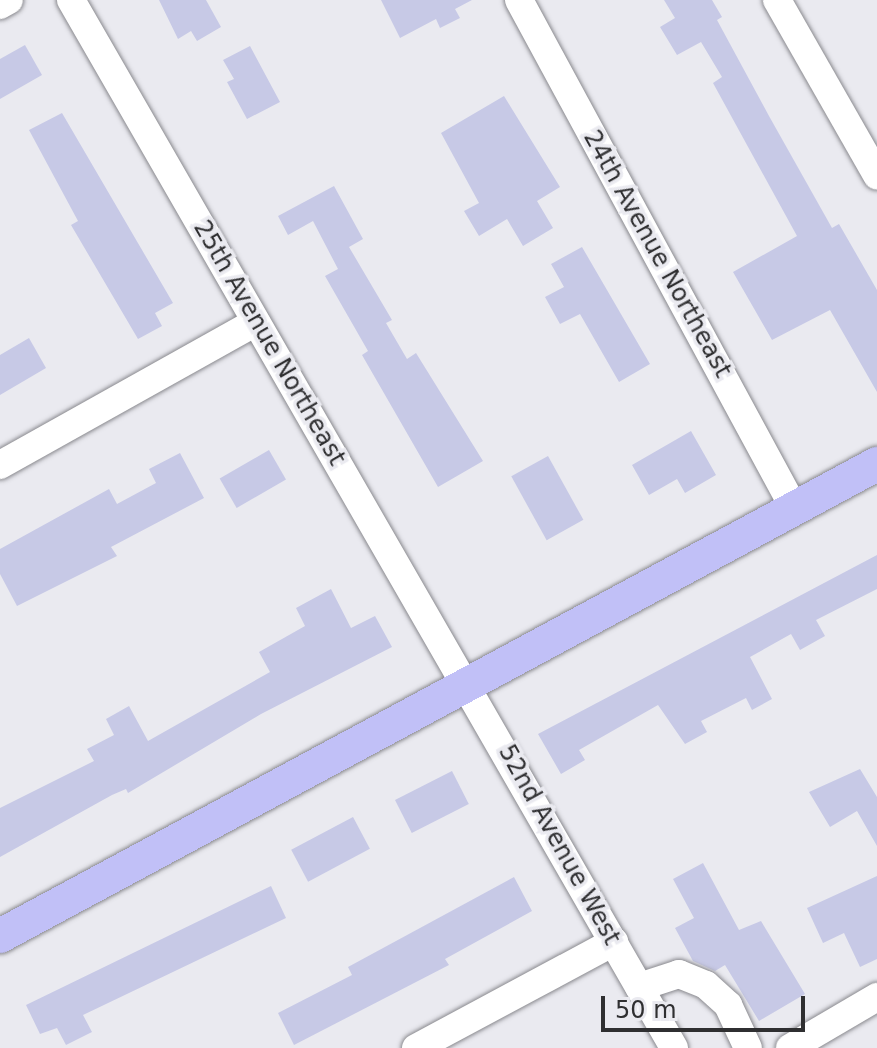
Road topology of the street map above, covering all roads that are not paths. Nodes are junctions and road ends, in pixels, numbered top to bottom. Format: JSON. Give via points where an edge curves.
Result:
{"nodes":[{"id":1,"x":9,"y":0,"type":"edge"},
{"id":2,"x":71,"y":0,"type":"edge"},
{"id":3,"x":519,"y":0,"type":"edge"},
{"id":4,"x":777,"y":0,"type":"edge"},
{"id":5,"x":0,"y":5,"type":"edge"},
{"id":6,"x":877,"y":175,"type":"edge"},
{"id":7,"x":256,"y":322,"type":"junction"},
{"id":8,"x":877,"y":464,"type":"edge"},
{"id":9,"x":0,"y":465,"type":"edge"},
{"id":10,"x":794,"y":508,"type":"junction"},
{"id":11,"x":468,"y":684,"type":"junction"},
{"id":12,"x":0,"y":936,"type":"edge"},
{"id":13,"x":614,"y":942,"type":"junction"},
{"id":14,"x":639,"y":987,"type":"junction"},
{"id":15,"x":877,"y":997,"type":"edge"},
{"id":16,"x":416,"y":1048,"type":"edge"},
{"id":17,"x":674,"y":1048,"type":"edge"},
{"id":18,"x":748,"y":1048,"type":"edge"},
{"id":19,"x":790,"y":1048,"type":"edge"}],
"edges":[{"from":1,"to":5,"type":"street"},
{"from":2,"to":7,"type":"street","name":"25th Avenue Northeast"},
{"from":3,"to":10,"type":"street","name":"24th Avenue Northeast"},
{"from":4,"to":6,"type":"street"},
{"from":7,"to":9,"type":"street"},
{"from":7,"to":11,"type":"street","name":"25th Avenue Northeast"},
{"from":8,"to":10,"type":"main road"},
{"from":10,"to":11,"type":"main road"},
{"from":11,"to":12,"type":"main road"},
{"from":11,"to":13,"type":"street","name":"52nd Avenue West"},
{"from":13,"to":14,"type":"street","name":"52nd Avenue West"},
{"from":13,"to":16,"type":"street"},
{"from":14,"to":17,"type":"street","name":"52nd Avenue West"},
{"from":14,"to":18,"type":"street","via":[[679,974],[706,985],[728,1005]]},
{"from":15,"to":19,"type":"street"}]}
